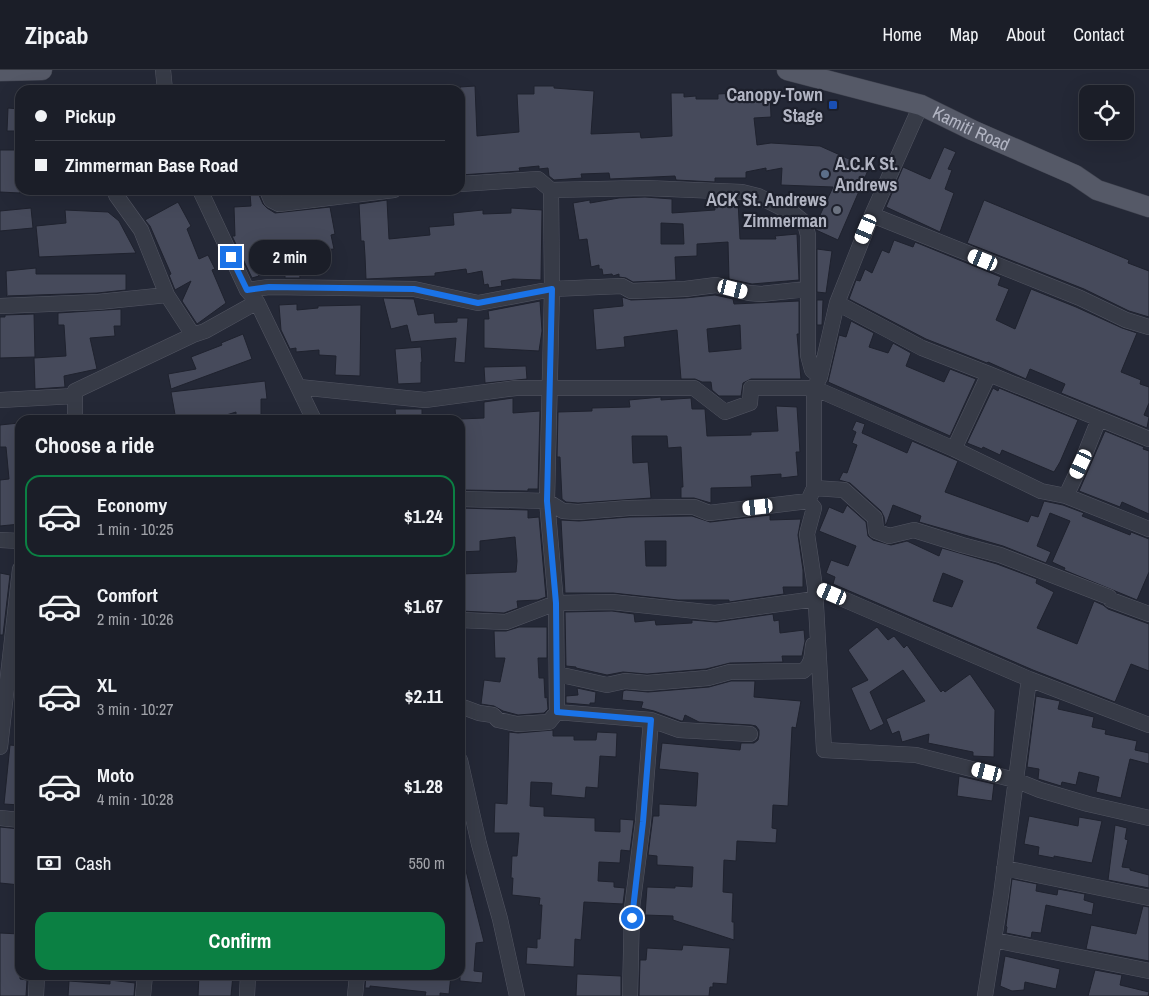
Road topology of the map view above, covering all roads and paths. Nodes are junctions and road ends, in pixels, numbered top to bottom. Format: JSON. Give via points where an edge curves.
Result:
{"nodes":[{"id":1,"x":42,"y":70,"type":"edge"},
{"id":2,"x":163,"y":70,"type":"edge"},
{"id":3,"x":787,"y":70,"type":"edge"},
{"id":4,"x":11,"y":71,"type":"edge"},
{"id":5,"x":824,"y":74,"type":"edge"},
{"id":6,"x":164,"y":85,"type":"edge"},
{"id":7,"x":921,"y":104,"type":"junction"},
{"id":8,"x":465,"y":184,"type":"edge"},
{"id":9,"x":551,"y":190,"type":"junction"},
{"id":10,"x":116,"y":195,"type":"dead end"},
{"id":11,"x":202,"y":195,"type":"edge"},
{"id":12,"x":269,"y":195,"type":"edge"},
{"id":13,"x":353,"y":195,"type":"edge"},
{"id":14,"x":1149,"y":207,"type":"edge"},
{"id":15,"x":872,"y":215,"type":"junction"},
{"id":16,"x":807,"y":288,"type":"junction"},
{"id":17,"x":552,"y":289,"type":"junction"},
{"id":18,"x":247,"y":290,"type":"junction"},
{"id":19,"x":167,"y":295,"type":"junction"},
{"id":20,"x":257,"y":302,"type":"junction"},
{"id":21,"x":837,"y":303,"type":"junction"},
{"id":22,"x":0,"y":306,"type":"edge"},
{"id":23,"x":1149,"y":328,"type":"edge"},
{"id":24,"x":194,"y":335,"type":"junction"},
{"id":25,"x":989,"y":374,"type":"junction"},
{"id":26,"x":817,"y":383,"type":"junction"},
{"id":27,"x":299,"y":387,"type":"junction"},
{"id":28,"x":550,"y":388,"type":"junction"},
{"id":29,"x":75,"y":396,"type":"junction"},
{"id":30,"x":0,"y":400,"type":"edge"},
{"id":31,"x":75,"y":415,"type":"edge"},
{"id":32,"x":312,"y":415,"type":"edge"},
{"id":33,"x":1098,"y":420,"type":"junction"},
{"id":34,"x":1149,"y":440,"type":"edge"},
{"id":35,"x":954,"y":449,"type":"junction"},
{"id":36,"x":811,"y":495,"type":"junction"},
{"id":37,"x":1066,"y":496,"type":"junction"},
{"id":38,"x":465,"y":499,"type":"edge"},
{"id":39,"x":547,"y":501,"type":"junction"},
{"id":40,"x":1149,"y":529,"type":"edge"},
{"id":41,"x":0,"y":540,"type":"edge"},
{"id":42,"x":15,"y":541,"type":"edge"},
{"id":43,"x":816,"y":593,"type":"junction"},
{"id":44,"x":556,"y":603,"type":"junction"},
{"id":45,"x":15,"y":614,"type":"edge"},
{"id":46,"x":1149,"y":614,"type":"edge"},
{"id":47,"x":465,"y":620,"type":"edge"},
{"id":48,"x":557,"y":674,"type":"junction"},
{"id":49,"x":1029,"y":679,"type":"junction"},
{"id":50,"x":465,"y":708,"type":"edge"},
{"id":51,"x":557,"y":712,"type":"junction"},
{"id":52,"x":651,"y":720,"type":"junction"},
{"id":53,"x":1149,"y":726,"type":"edge"},
{"id":54,"x":750,"y":734,"type":"dead end"},
{"id":55,"x":0,"y":747,"type":"edge"},
{"id":56,"x":1015,"y":780,"type":"junction"},
{"id":57,"x":466,"y":810,"type":"edge"},
{"id":58,"x":0,"y":818,"type":"edge"},
{"id":59,"x":1149,"y":818,"type":"edge"},
{"id":60,"x":15,"y":820,"type":"edge"},
{"id":61,"x":1004,"y":868,"type":"junction"},
{"id":62,"x":1149,"y":898,"type":"edge"},
{"id":63,"x":994,"y":940,"type":"junction"},
{"id":64,"x":1149,"y":971,"type":"edge"},
{"id":65,"x":38,"y":980,"type":"edge"},
{"id":66,"x":145,"y":980,"type":"edge"},
{"id":67,"x":248,"y":980,"type":"edge"},
{"id":68,"x":357,"y":980,"type":"edge"},
{"id":69,"x":36,"y":996,"type":"edge"},
{"id":70,"x":143,"y":996,"type":"edge"},
{"id":71,"x":247,"y":996,"type":"edge"},
{"id":72,"x":355,"y":996,"type":"edge"},
{"id":73,"x":517,"y":996,"type":"edge"},
{"id":74,"x":630,"y":996,"type":"edge"},
{"id":75,"x":985,"y":996,"type":"edge"}],
"edges":[{"from":1,"to":4,"type":"main road"},
{"from":2,"to":6,"type":"street"},
{"from":3,"to":5,"type":"main road","name":"Kamiti Road"},
{"from":5,"to":7,"type":"main road","name":"Kamiti Road"},
{"from":7,"to":14,"type":"main road","name":"Kamiti Road","via":[[1075,175],[1097,190]]},
{"from":7,"to":15,"type":"street"},
{"from":8,"to":9,"type":"street","via":[[538,179]]},
{"from":9,"to":16,"type":"street","via":[[646,188],[742,192],[758,196],[805,223],[808,235]]},
{"from":9,"to":17,"type":"street"},
{"from":10,"to":19,"type":"street","via":[[141,230]]},
{"from":11,"to":18,"type":"street"},
{"from":12,"to":13,"type":"street","via":[[279,204]]},
{"from":15,"to":21,"type":"street"},
{"from":15,"to":23,"type":"street"},
{"from":16,"to":17,"type":"street","via":[[761,294],[716,284],[631,291],[622,286]]},
{"from":16,"to":26,"type":"street","via":[[809,363]]},
{"from":17,"to":18,"type":"street","via":[[478,303],[414,289],[269,287]]},
{"from":17,"to":28,"type":"street"},
{"from":18,"to":20,"type":"street"},
{"from":19,"to":22,"type":"street"},
{"from":19,"to":24,"type":"street"},
{"from":20,"to":24,"type":"street"},
{"from":20,"to":27,"type":"street"},
{"from":21,"to":25,"type":"street","via":[[922,348]]},
{"from":21,"to":26,"type":"street"},
{"from":24,"to":29,"type":"street","via":[[75,391]]},
{"from":25,"to":33,"type":"street"},
{"from":25,"to":35,"type":"street"},
{"from":26,"to":28,"type":"street","via":[[751,388],[750,403],[725,412],[694,388]]},
{"from":26,"to":35,"type":"street"},
{"from":26,"to":36,"type":"street"},
{"from":27,"to":28,"type":"street","via":[[425,400],[516,388]]},
{"from":27,"to":32,"type":"street"},
{"from":28,"to":39,"type":"street"},
{"from":29,"to":30,"type":"street"},
{"from":29,"to":31,"type":"street"},
{"from":33,"to":34,"type":"street"},
{"from":33,"to":37,"type":"street"},
{"from":35,"to":37,"type":"street","via":[[1041,491]]},
{"from":36,"to":39,"type":"street","via":[[709,513],[680,506],[570,512],[562,511]]},
{"from":36,"to":43,"type":"street","via":[[814,508],[808,534]]},
{"from":36,"to":46,"type":"street","via":[[844,490],[875,518],[876,531],[889,536],[914,530],[1000,555]]},
{"from":37,"to":40,"type":"street"},
{"from":38,"to":39,"type":"street"},
{"from":39,"to":44,"type":"street"},
{"from":41,"to":42,"type":"street"},
{"from":43,"to":44,"type":"street","via":[[715,613],[612,602]]},
{"from":43,"to":48,"type":"street","via":[[812,653],[803,671],[730,672],[708,678],[607,685]]},
{"from":43,"to":49,"type":"street"},
{"from":43,"to":56,"type":"street","via":[[824,750],[916,755]]},
{"from":44,"to":47,"type":"street","via":[[506,622]]},
{"from":44,"to":48,"type":"street"},
{"from":45,"to":55,"type":"street"},
{"from":48,"to":51,"type":"street"},
{"from":49,"to":53,"type":"street"},
{"from":49,"to":56,"type":"street"},
{"from":50,"to":51,"type":"street","via":[[518,724],[549,722]]},
{"from":51,"to":52,"type":"street"},
{"from":52,"to":54,"type":"street","via":[[679,730]]},
{"from":52,"to":74,"type":"street","via":[[632,908]]},
{"from":56,"to":59,"type":"street","via":[[1088,804]]},
{"from":56,"to":61,"type":"street"},
{"from":57,"to":73,"type":"street","via":[[500,919]]},
{"from":58,"to":60,"type":"street"},
{"from":61,"to":62,"type":"street"},
{"from":61,"to":63,"type":"street"},
{"from":63,"to":64,"type":"street"},
{"from":63,"to":75,"type":"street"},
{"from":65,"to":69,"type":"street"},
{"from":66,"to":70,"type":"street"},
{"from":67,"to":71,"type":"street"},
{"from":68,"to":72,"type":"street"}]}
